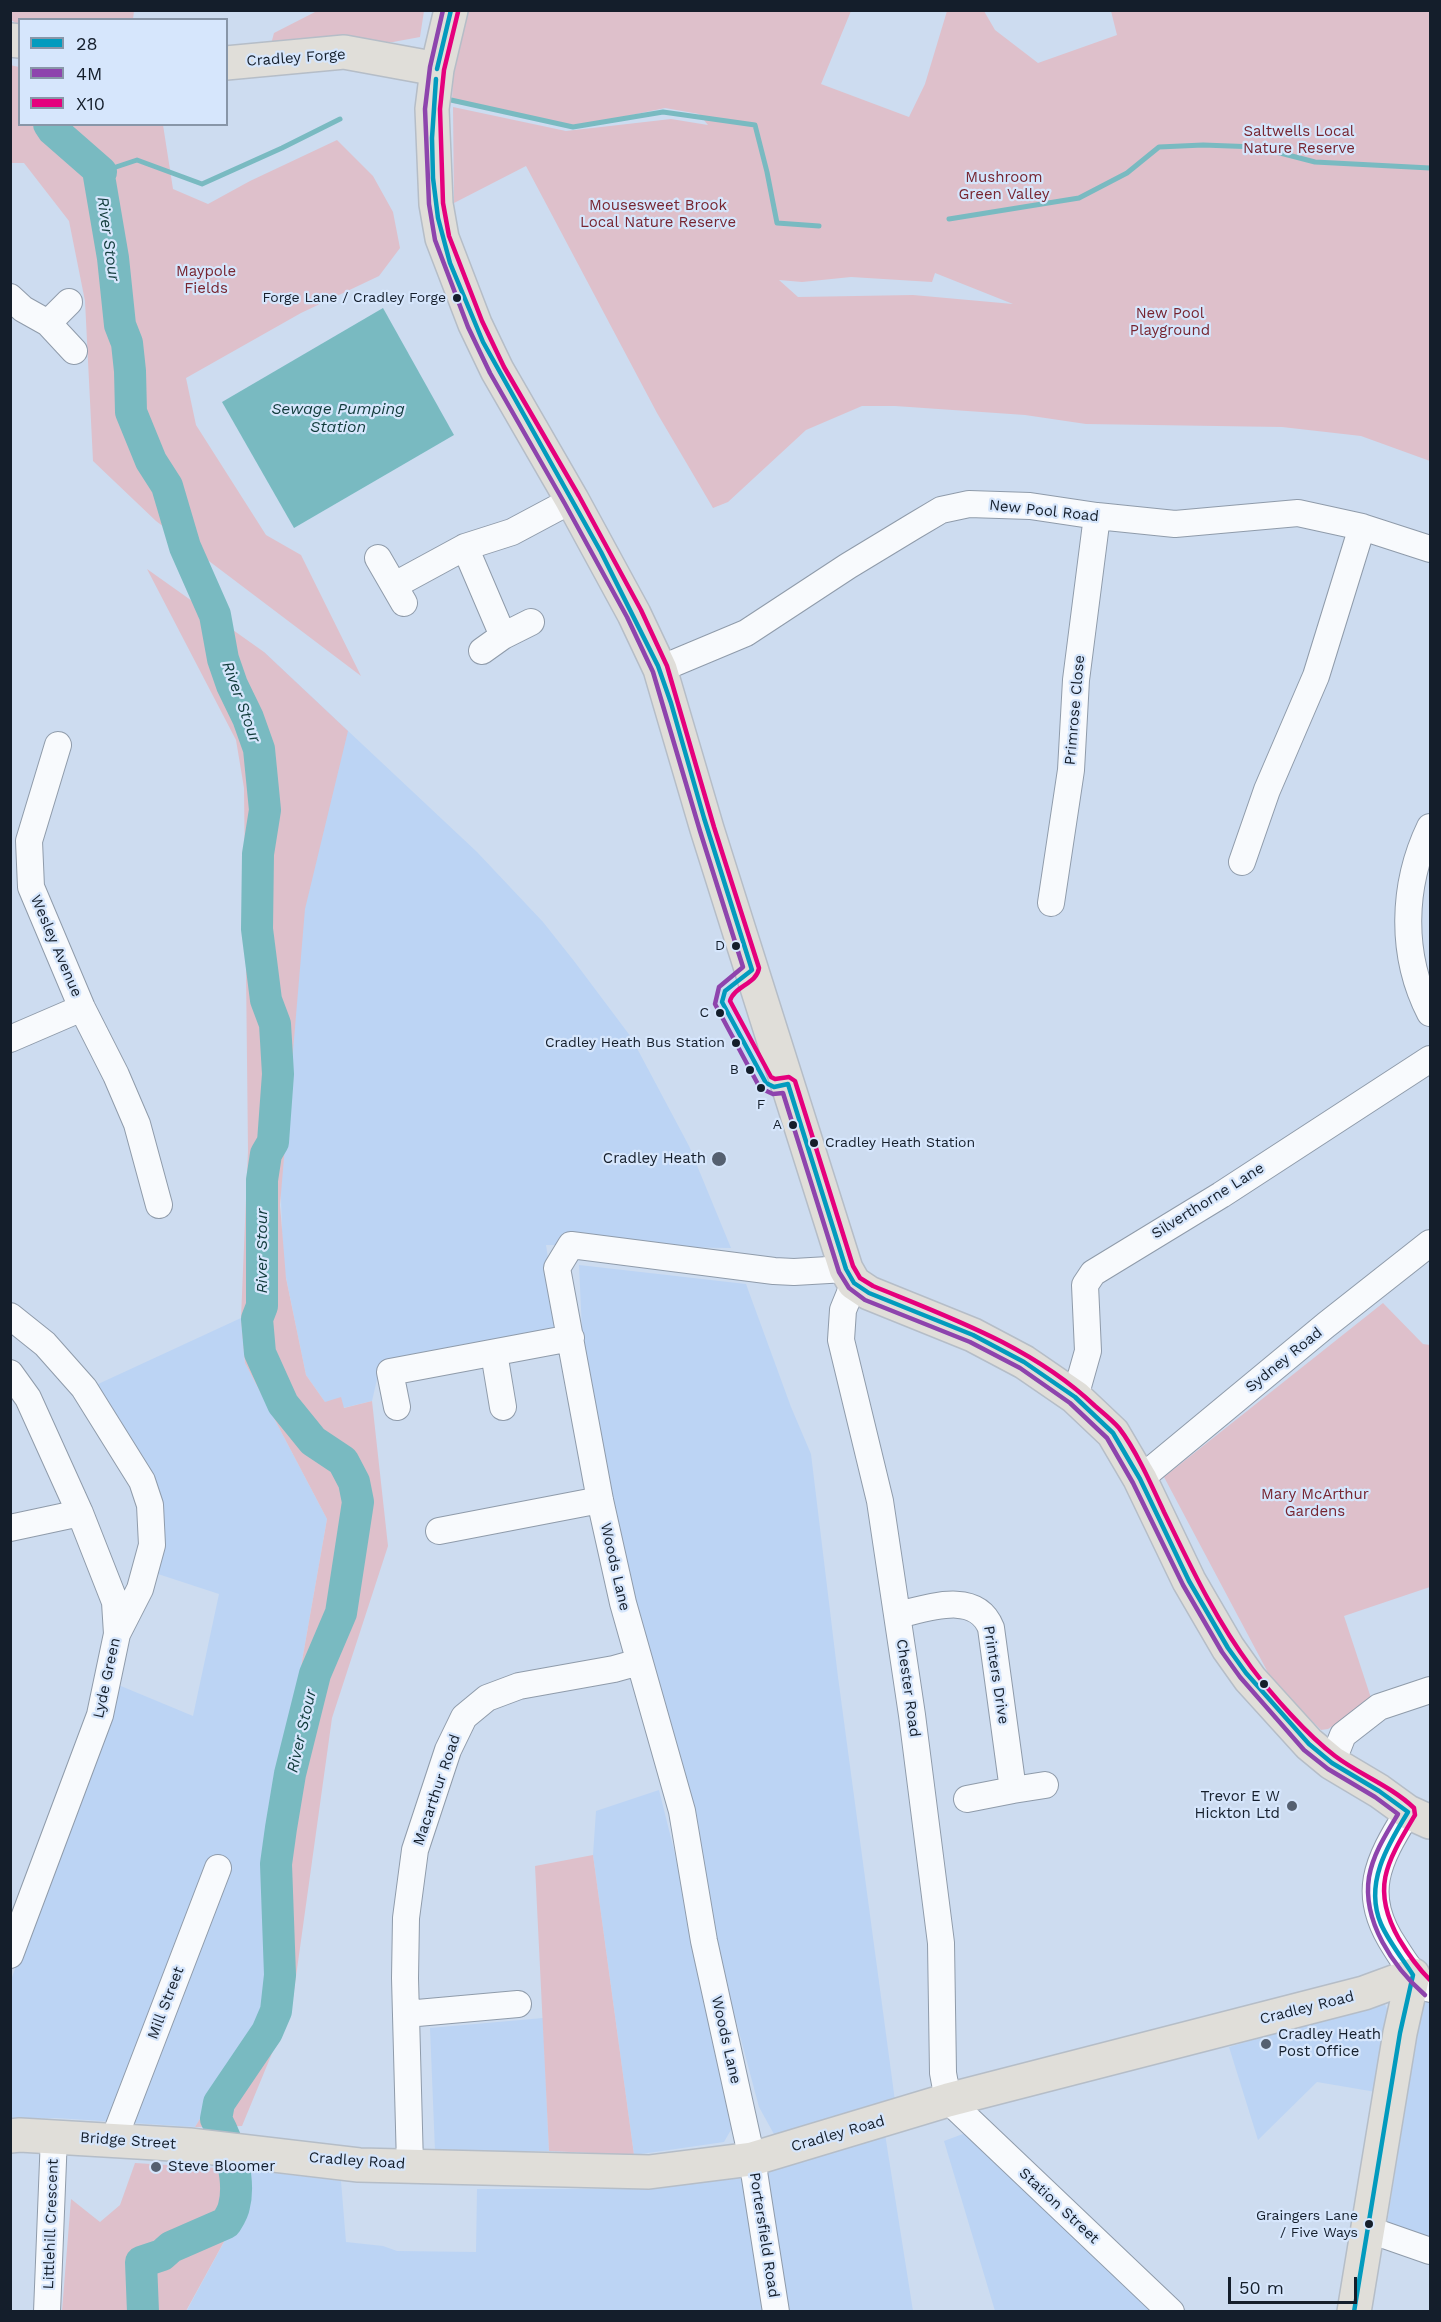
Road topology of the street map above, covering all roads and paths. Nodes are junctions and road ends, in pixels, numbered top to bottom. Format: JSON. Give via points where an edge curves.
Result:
{"nodes":[{"id":1,"x":451,"y":10,"type":"edge"},
{"id":2,"x":228,"y":63,"type":"edge"},
{"id":3,"x":436,"y":74,"type":"junction"},
{"id":4,"x":10,"y":297,"type":"edge"},
{"id":5,"x":69,"y":302,"type":"dead end"},
{"id":6,"x":48,"y":323,"type":"junction"},
{"id":7,"x":74,"y":351,"type":"dead end"},
{"id":8,"x":572,"y":500,"type":"junction"},
{"id":9,"x":1097,"y":516,"type":"junction"},
{"id":10,"x":1362,"y":527,"type":"junction"},
{"id":11,"x":465,"y":547,"type":"junction"},
{"id":12,"x":1431,"y":549,"type":"edge"},
{"id":13,"x":378,"y":558,"type":"dead end"},
{"id":14,"x":531,"y":622,"type":"dead end"},
{"id":15,"x":503,"y":636,"type":"junction"},
{"id":16,"x":482,"y":651,"type":"dead end"},
{"id":17,"x":660,"y":669,"type":"junction"},
{"id":18,"x":58,"y":745,"type":"dead end"},
{"id":19,"x":1431,"y":827,"type":"edge"},
{"id":20,"x":1242,"y":862,"type":"dead end"},
{"id":21,"x":1051,"y":903,"type":"dead end"},
{"id":22,"x":82,"y":1008,"type":"junction"},
{"id":23,"x":1431,"y":1013,"type":"edge"},
{"id":24,"x":10,"y":1039,"type":"edge"},
{"id":25,"x":1431,"y":1059,"type":"edge"},
{"id":26,"x":159,"y":1205,"type":"dead end"},
{"id":27,"x":1431,"y":1243,"type":"edge"},
{"id":28,"x":850,"y":1276,"type":"junction"},
{"id":29,"x":10,"y":1316,"type":"edge"},
{"id":30,"x":571,"y":1338,"type":"junction"},
{"id":31,"x":494,"y":1353,"type":"junction"},
{"id":32,"x":10,"y":1373,"type":"edge"},
{"id":33,"x":1075,"y":1397,"type":"junction"},
{"id":34,"x":397,"y":1407,"type":"dead end"},
{"id":35,"x":503,"y":1407,"type":"dead end"},
{"id":36,"x":1140,"y":1479,"type":"junction"},
{"id":37,"x":600,"y":1500,"type":"junction"},
{"id":38,"x":80,"y":1513,"type":"junction"},
{"id":39,"x":10,"y":1528,"type":"edge"},
{"id":40,"x":439,"y":1531,"type":"dead end"},
{"id":41,"x":898,"y":1615,"type":"junction"},
{"id":42,"x":117,"y":1634,"type":"junction"},
{"id":43,"x":639,"y":1662,"type":"junction"},
{"id":44,"x":1431,"y":1690,"type":"edge"},
{"id":45,"x":1320,"y":1754,"type":"junction"},
{"id":46,"x":1045,"y":1785,"type":"dead end"},
{"id":47,"x":1013,"y":1790,"type":"junction"},
{"id":48,"x":967,"y":1799,"type":"dead end"},
{"id":49,"x":1419,"y":1817,"type":"edge"},
{"id":50,"x":218,"y":1868,"type":"dead end"},
{"id":51,"x":10,"y":1955,"type":"edge"},
{"id":52,"x":1425,"y":1978,"type":"edge"},
{"id":53,"x":518,"y":2004,"type":"dead end"},
{"id":54,"x":406,"y":2014,"type":"junction"},
{"id":55,"x":948,"y":2100,"type":"junction"},
{"id":56,"x":10,"y":2136,"type":"edge"},
{"id":57,"x":54,"y":2136,"type":"junction"},
{"id":58,"x":114,"y":2139,"type":"junction"},
{"id":59,"x":246,"y":2151,"type":"joint"},
{"id":60,"x":752,"y":2159,"type":"junction"},
{"id":61,"x":410,"y":2165,"type":"junction"},
{"id":62,"x":1367,"y":2229,"type":"junction"},
{"id":63,"x":1431,"y":2251,"type":"edge"},
{"id":64,"x":47,"y":2312,"type":"edge"},
{"id":65,"x":776,"y":2312,"type":"edge"},
{"id":66,"x":1171,"y":2312,"type":"edge"},
{"id":67,"x":1354,"y":2312,"type":"edge"}],
"edges":[{"from":1,"to":3,"type":"main road"},
{"from":2,"to":3,"type":"main road","name":"Cradley Forge","via":[[344,52]]},
{"from":3,"to":8,"type":"main road","via":[[432,137],[442,238],[497,370]]},
{"from":4,"to":6,"type":"street"},
{"from":5,"to":6,"type":"street"},
{"from":6,"to":7,"type":"street"},
{"from":8,"to":11,"type":"street","via":[[512,532]]},
{"from":8,"to":17,"type":"main road"},
{"from":9,"to":10,"type":"street","name":"New Pool Road","via":[[1174,524],[1298,513]]},
{"from":9,"to":17,"type":"street","name":"New Pool Road","via":[[1001,504],[969,504],[941,510],[746,633]]},
{"from":9,"to":21,"type":"street","name":"Primrose Close","via":[[1076,680],[1070,778]]},
{"from":10,"to":12,"type":"street","name":"New Pool Road"},
{"from":10,"to":20,"type":"street","via":[[1316,676],[1267,790]]},
{"from":11,"to":13,"type":"street","via":[[400,594]]},
{"from":11,"to":15,"type":"street"},
{"from":14,"to":15,"type":"street"},
{"from":15,"to":16,"type":"street"},
{"from":17,"to":28,"type":"main road"},
{"from":18,"to":22,"type":"street","name":"Wesley Avenue","via":[[29,842],[31,887]]},
{"from":19,"to":23,"type":"street","via":[[1411,881],[1408,913],[1409,945]]},
{"from":22,"to":24,"type":"street","name":"Wesley Avenue"},
{"from":22,"to":26,"type":"street","name":"Wesley Avenue","via":[[137,1124]]},
{"from":25,"to":33,"type":"street","name":"Silverthorne Lane","via":[[1093,1273],[1085,1285],[1088,1351]]},
{"from":27,"to":36,"type":"street","name":"Sydney Road"},
{"from":28,"to":30,"type":"street","name":"Woods Lane","via":[[774,1271],[571,1245],[557,1268]]},
{"from":28,"to":33,"type":"main road","via":[[869,1293],[983,1340],[1024,1362]]},
{"from":28,"to":41,"type":"street","name":"Chester Road","via":[[841,1341],[880,1501]]},
{"from":29,"to":42,"type":"street","via":[[45,1344],[84,1388],[142,1481],[150,1505],[152,1545],[140,1589]]},
{"from":30,"to":31,"type":"street"},
{"from":30,"to":37,"type":"street","name":"Woods Lane"},
{"from":31,"to":34,"type":"street","via":[[390,1372]]},
{"from":31,"to":35,"type":"street"},
{"from":32,"to":38,"type":"street","name":"Lyde Green","via":[[28,1398]]},
{"from":33,"to":36,"type":"main road","via":[[1113,1433]]},
{"from":36,"to":45,"type":"main road","via":[[1189,1581],[1228,1648],[1250,1679]]},
{"from":37,"to":40,"type":"street"},
{"from":37,"to":43,"type":"street","name":"Woods Lane"},
{"from":38,"to":39,"type":"street"},
{"from":38,"to":42,"type":"street","name":"Lyde Green","via":[[115,1602]]},
{"from":41,"to":47,"type":"street","name":"Printers Drive","via":[[954,1604],[976,1609],[987,1618]]},
{"from":41,"to":55,"type":"street","name":"Chester Road","via":[[941,1943]]},
{"from":42,"to":51,"type":"street","name":"Lyde Green","via":[[100,1715]]},
{"from":43,"to":54,"type":"street","name":"Macarthur Road","via":[[519,1686],[487,1698],[464,1717],[447,1749],[415,1850],[406,1918]]},
{"from":43,"to":60,"type":"street","name":"Woods Lane","via":[[682,1811],[704,1941]]},
{"from":44,"to":45,"type":"street","via":[[1379,1707]]},
{"from":45,"to":49,"type":"main road"},
{"from":46,"to":47,"type":"street"},
{"from":47,"to":48,"type":"street"},
{"from":49,"to":52,"type":"street","via":[[1385,1852],[1375,1884],[1377,1914],[1389,1937]]},
{"from":50,"to":58,"type":"street","name":"Mill Street"},
{"from":52,"to":55,"type":"main road","name":"Cradley Road"},
{"from":52,"to":62,"type":"main road","via":[[1400,2033]]},
{"from":53,"to":54,"type":"street"},
{"from":54,"to":61,"type":"street","name":"Macarthur Road"},
{"from":55,"to":60,"type":"main road","name":"Cradley Road"},
{"from":55,"to":66,"type":"street","name":"Station Street"},
{"from":56,"to":57,"type":"main road","name":"Bridge Street"},
{"from":57,"to":58,"type":"main road","name":"Bridge Street"},
{"from":57,"to":64,"type":"street","name":"Littlehill Crescent"},
{"from":58,"to":59,"type":"main road","name":"Bridge Street"},
{"from":59,"to":61,"type":"main road","name":"Cradley Road","via":[[359,2164]]},
{"from":60,"to":61,"type":"main road","name":"Cradley Road","via":[[650,2172]]},
{"from":60,"to":65,"type":"street","name":"Portersfield Road"},
{"from":62,"to":63,"type":"street"},
{"from":62,"to":67,"type":"main road"}]}
